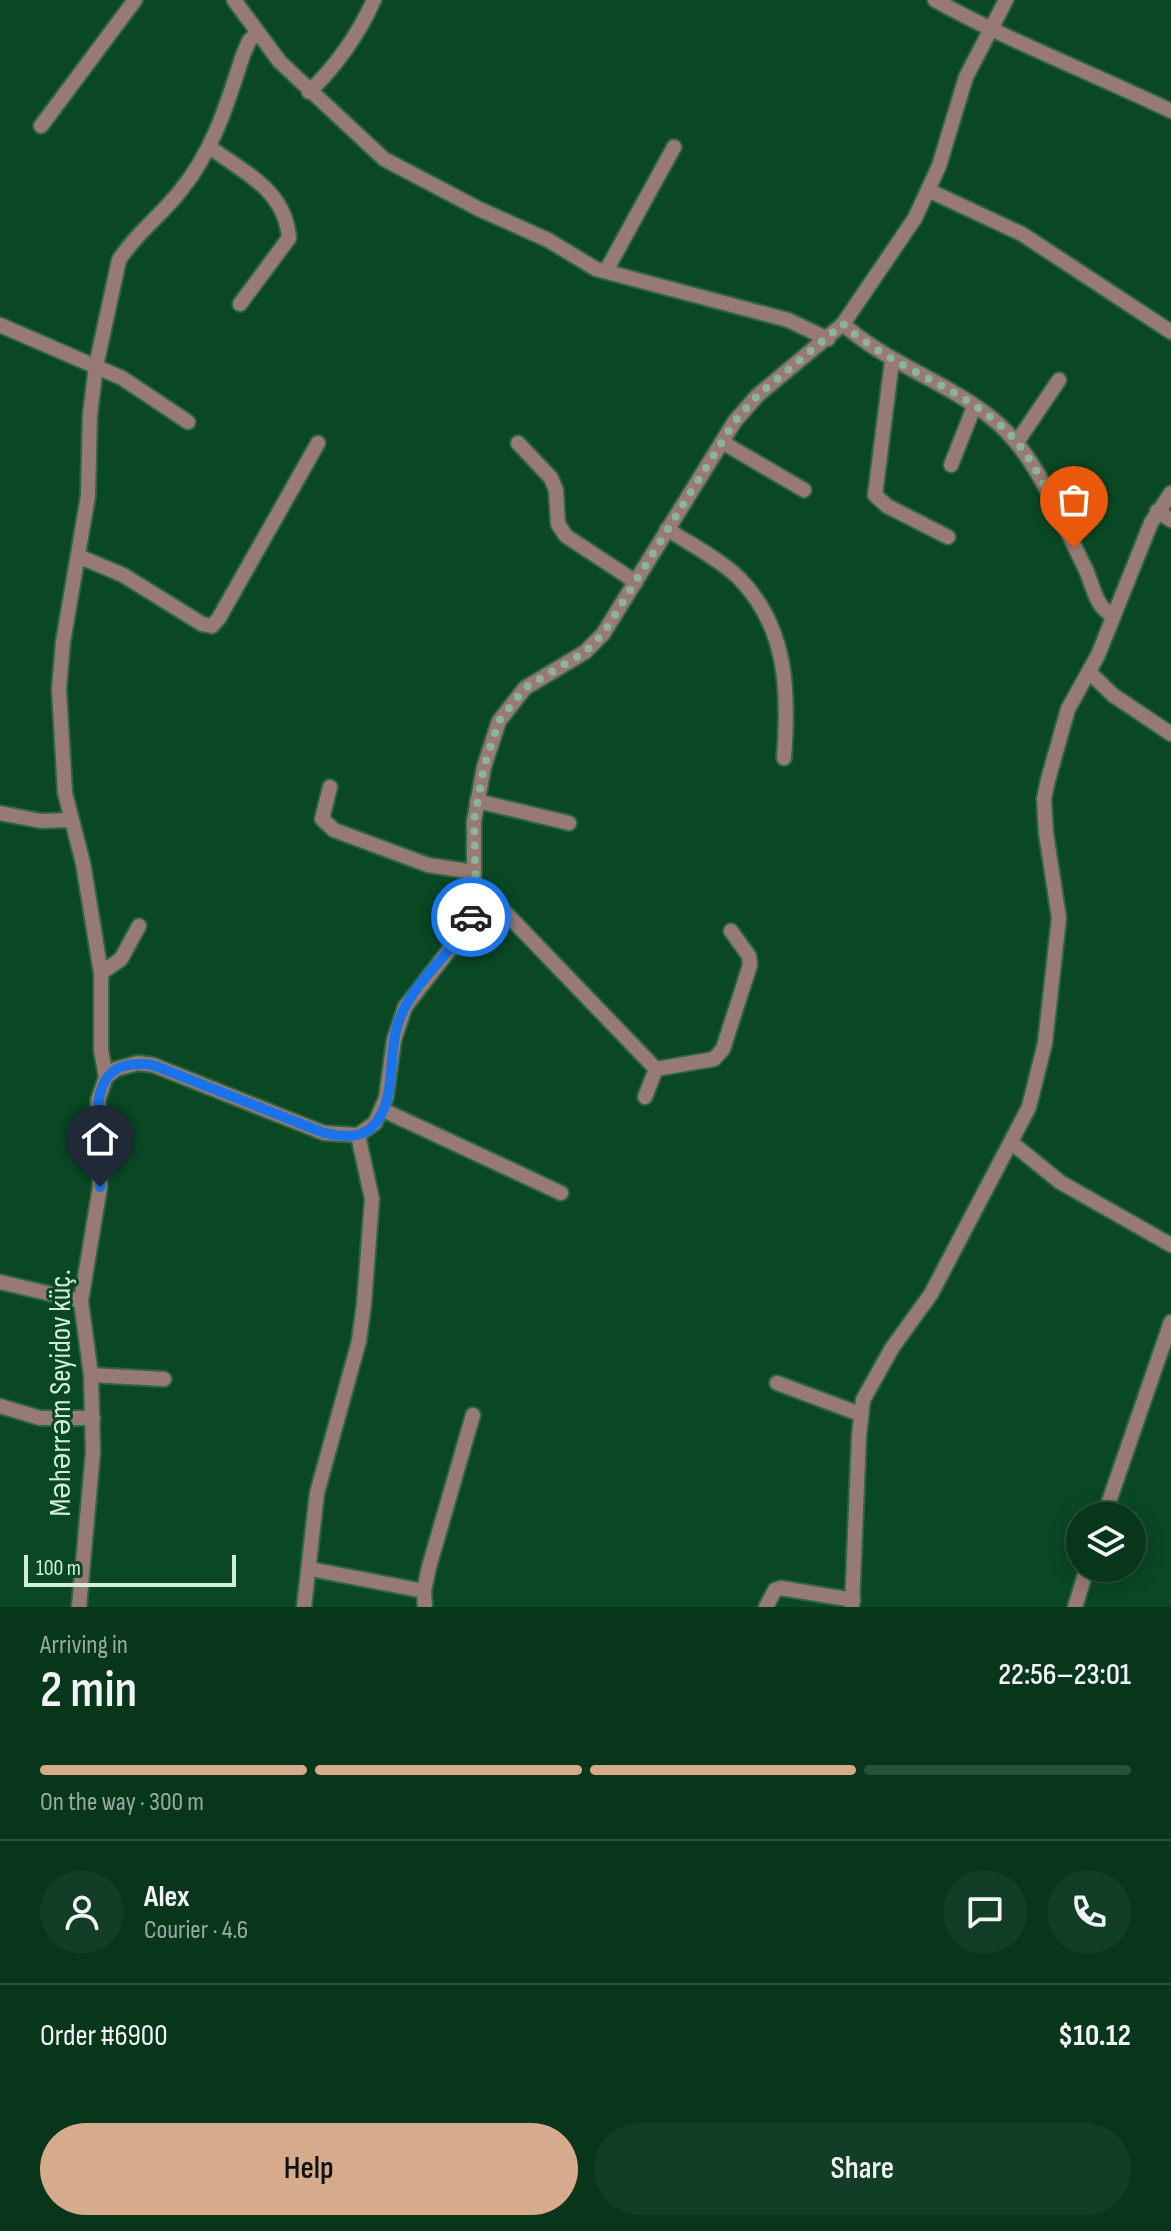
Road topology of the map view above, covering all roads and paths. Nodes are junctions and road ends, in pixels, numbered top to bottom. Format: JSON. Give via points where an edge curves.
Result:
{"nodes":[{"id":1,"x":135,"y":0,"type":"edge"},
{"id":2,"x":234,"y":0,"type":"edge"},
{"id":3,"x":374,"y":0,"type":"edge"},
{"id":4,"x":935,"y":0,"type":"edge"},
{"id":5,"x":1006,"y":0,"type":"edge"},
{"id":6,"x":990,"y":30,"type":"junction"},
{"id":7,"x":257,"y":33,"type":"junction"},
{"id":8,"x":309,"y":92,"type":"junction"},
{"id":9,"x":1171,"y":111,"type":"edge"},
{"id":10,"x":41,"y":126,"type":"dead end"},
{"id":11,"x":674,"y":147,"type":"dead end"},
{"id":12,"x":211,"y":148,"type":"junction"},
{"id":13,"x":930,"y":191,"type":"junction"},
{"id":14,"x":606,"y":271,"type":"junction"},
{"id":15,"x":240,"y":304,"type":"dead end"},
{"id":16,"x":843,"y":324,"type":"junction"},
{"id":17,"x":0,"y":325,"type":"edge"},
{"id":18,"x":1171,"y":332,"type":"edge"},
{"id":19,"x":828,"y":339,"type":"junction"},
{"id":20,"x":892,"y":361,"type":"junction"},
{"id":21,"x":96,"y":366,"type":"junction"},
{"id":22,"x":1059,"y":380,"type":"dead end"},
{"id":23,"x":974,"y":407,"type":"junction"},
{"id":24,"x":188,"y":422,"type":"dead end"},
{"id":25,"x":722,"y":442,"type":"junction"},
{"id":26,"x":1017,"y":442,"type":"junction"},
{"id":27,"x":318,"y":443,"type":"dead end"},
{"id":28,"x":518,"y":443,"type":"dead end"},
{"id":29,"x":951,"y":465,"type":"dead end"},
{"id":30,"x":804,"y":490,"type":"dead end"},
{"id":31,"x":1171,"y":493,"type":"edge"},
{"id":32,"x":1157,"y":511,"type":"junction"},
{"id":33,"x":1171,"y":520,"type":"edge"},
{"id":34,"x":667,"y":529,"type":"junction"},
{"id":35,"x":948,"y":537,"type":"dead end"},
{"id":36,"x":78,"y":556,"type":"junction"},
{"id":37,"x":636,"y":582,"type":"junction"},
{"id":38,"x":1113,"y":616,"type":"junction"},
{"id":39,"x":1089,"y":672,"type":"junction"},
{"id":40,"x":1171,"y":734,"type":"edge"},
{"id":41,"x":784,"y":758,"type":"dead end"},
{"id":42,"x":330,"y":787,"type":"dead end"},
{"id":43,"x":477,"y":801,"type":"junction"},
{"id":44,"x":0,"y":813,"type":"edge"},
{"id":45,"x":70,"y":820,"type":"junction"},
{"id":46,"x":569,"y":823,"type":"dead end"},
{"id":47,"x":474,"y":872,"type":"junction"},
{"id":48,"x":476,"y":893,"type":"junction"},
{"id":49,"x":139,"y":926,"type":"dead end"},
{"id":50,"x":731,"y":931,"type":"dead end"},
{"id":51,"x":101,"y":973,"type":"junction"},
{"id":52,"x":656,"y":1069,"type":"junction"},
{"id":53,"x":106,"y":1077,"type":"junction"},
{"id":54,"x":645,"y":1097,"type":"dead end"},
{"id":55,"x":383,"y":1110,"type":"junction"},
{"id":56,"x":358,"y":1135,"type":"junction"},
{"id":57,"x":1012,"y":1143,"type":"junction"},
{"id":58,"x":561,"y":1193,"type":"dead end"},
{"id":59,"x":1171,"y":1245,"type":"edge"},
{"id":60,"x":0,"y":1282,"type":"edge"},
{"id":61,"x":81,"y":1301,"type":"junction"},
{"id":62,"x":1171,"y":1322,"type":"edge"},
{"id":63,"x":91,"y":1375,"type":"junction"},
{"id":64,"x":164,"y":1379,"type":"dead end"},
{"id":65,"x":777,"y":1383,"type":"dead end"},
{"id":66,"x":0,"y":1406,"type":"edge"},
{"id":67,"x":860,"y":1414,"type":"junction"},
{"id":68,"x":473,"y":1415,"type":"dead end"},
{"id":69,"x":93,"y":1418,"type":"junction"},
{"id":70,"x":1109,"y":1502,"type":"edge"},
{"id":71,"x":310,"y":1569,"type":"junction"},
{"id":72,"x":1083,"y":1582,"type":"edge"},
{"id":73,"x":424,"y":1591,"type":"junction"},
{"id":74,"x":852,"y":1603,"type":"edge"},
{"id":75,"x":79,"y":1607,"type":"edge"},
{"id":76,"x":304,"y":1607,"type":"edge"},
{"id":77,"x":425,"y":1607,"type":"edge"},
{"id":78,"x":766,"y":1607,"type":"edge"},
{"id":79,"x":1075,"y":1607,"type":"edge"}],
"edges":[{"from":1,"to":10,"type":"street"},
{"from":2,"to":7,"type":"street"},
{"from":3,"to":8,"type":"street","via":[[351,43]]},
{"from":4,"to":6,"type":"street"},
{"from":5,"to":6,"type":"street"},
{"from":6,"to":9,"type":"street"},
{"from":6,"to":13,"type":"street","via":[[961,90]]},
{"from":7,"to":8,"type":"street"},
{"from":7,"to":12,"type":"street","name":"Məhərrəm Seyidov küç.","via":[[243,55]]},
{"from":8,"to":14,"type":"street","via":[[384,159]]},
{"from":11,"to":14,"type":"street"},
{"from":12,"to":15,"type":"street","via":[[273,194],[287,216],[289,238]]},
{"from":12,"to":21,"type":"street","name":"Məhərrəm Seyidov küç.","via":[[119,260]]},
{"from":13,"to":16,"type":"street"},
{"from":13,"to":18,"type":"street","via":[[1022,234]]},
{"from":14,"to":19,"type":"street","via":[[788,320]]},
{"from":16,"to":19,"type":"street"},
{"from":16,"to":20,"type":"street"},
{"from":17,"to":21,"type":"street"},
{"from":19,"to":25,"type":"street","via":[[758,395]]},
{"from":20,"to":23,"type":"street"},
{"from":20,"to":35,"type":"street","via":[[875,495]]},
{"from":21,"to":24,"type":"street"},
{"from":21,"to":36,"type":"street","name":"Məhərrəm Seyidov küç.","via":[[88,496]]},
{"from":22,"to":26,"type":"street"},
{"from":23,"to":26,"type":"street"},
{"from":23,"to":29,"type":"street"},
{"from":25,"to":30,"type":"street"},
{"from":25,"to":34,"type":"street"},
{"from":26,"to":38,"type":"street","via":[[1097,600]]},
{"from":27,"to":36,"type":"street","via":[[212,626]]},
{"from":28,"to":37,"type":"street","via":[[551,478],[558,524],[566,536]]},
{"from":31,"to":32,"type":"street"},
{"from":32,"to":33,"type":"street"},
{"from":32,"to":38,"type":"street"},
{"from":34,"to":37,"type":"street"},
{"from":34,"to":41,"type":"street","via":[[738,578],[768,623],[785,663]]},
{"from":36,"to":45,"type":"street","name":"Məhərrəm Seyidov küç.","via":[[59,689]]},
{"from":37,"to":43,"type":"street","via":[[594,645],[514,699],[492,737]]},
{"from":38,"to":39,"type":"street"},
{"from":39,"to":40,"type":"street"},
{"from":39,"to":57,"type":"street","via":[[1061,725],[1044,799],[1059,918],[1045,1043],[1029,1107]]},
{"from":42,"to":47,"type":"street","via":[[322,819],[334,830],[428,865]]},
{"from":43,"to":46,"type":"street"},
{"from":43,"to":47,"type":"street"},
{"from":44,"to":45,"type":"street"},
{"from":45,"to":51,"type":"street","name":"Məhərrəm Seyidov küç.","via":[[83,863]]},
{"from":47,"to":48,"type":"street"},
{"from":48,"to":52,"type":"street","via":[[499,906]]},
{"from":48,"to":55,"type":"street","via":[[464,931],[412,994],[401,1016]]},
{"from":49,"to":51,"type":"street","via":[[121,959]]},
{"from":50,"to":52,"type":"street","via":[[750,965],[723,1049],[714,1059]]},
{"from":51,"to":53,"type":"street","name":"Məhərrəm Seyidov küç."},
{"from":52,"to":54,"type":"street"},
{"from":53,"to":56,"type":"street","via":[[124,1065],[153,1065],[324,1133]]},
{"from":53,"to":61,"type":"street","name":"Məhərrəm Seyidov küç.","via":[[98,1100],[100,1187]]},
{"from":55,"to":56,"type":"street","via":[[369,1130]]},
{"from":55,"to":58,"type":"street"},
{"from":56,"to":71,"type":"street","via":[[372,1199],[364,1304],[359,1341],[317,1493]]},
{"from":57,"to":59,"type":"street","via":[[1060,1182]]},
{"from":57,"to":67,"type":"street","via":[[931,1294],[872,1382]]},
{"from":60,"to":61,"type":"street"},
{"from":61,"to":63,"type":"street","name":"Məhərrəm Seyidov küç."},
{"from":62,"to":70,"type":"street"},
{"from":63,"to":64,"type":"street"},
{"from":63,"to":69,"type":"street","name":"Məhərrəm Seyidov küç."},
{"from":65,"to":67,"type":"street"},
{"from":66,"to":69,"type":"street","via":[[40,1418]]},
{"from":67,"to":74,"type":"street"},
{"from":68,"to":73,"type":"street"},
{"from":69,"to":75,"type":"street","name":"Məhərrəm Seyidov küç."},
{"from":71,"to":73,"type":"street"},
{"from":71,"to":76,"type":"street"},
{"from":72,"to":79,"type":"street"},
{"from":73,"to":77,"type":"street"},
{"from":74,"to":78,"type":"street","via":[[781,1588]]}]}
